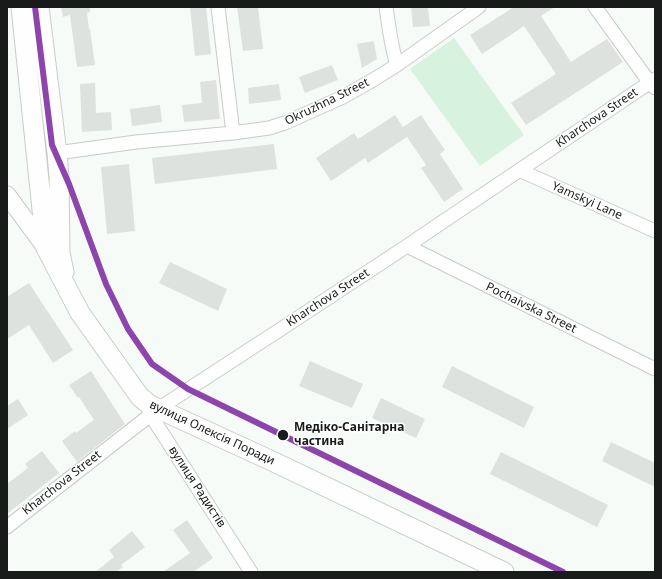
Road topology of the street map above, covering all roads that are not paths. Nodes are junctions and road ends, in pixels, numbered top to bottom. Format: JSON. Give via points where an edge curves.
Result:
{"nodes":[{"id":1,"x":21,"y":7,"type":"edge"},
{"id":2,"x":39,"y":7,"type":"edge"},
{"id":3,"x":218,"y":7,"type":"edge"},
{"id":4,"x":386,"y":7,"type":"edge"},
{"id":5,"x":479,"y":7,"type":"edge"},
{"id":6,"x":595,"y":7,"type":"edge"},
{"id":7,"x":397,"y":65,"type":"junction"},
{"id":8,"x":653,"y":84,"type":"edge"},
{"id":9,"x":233,"y":133,"type":"junction"},
{"id":10,"x":57,"y":153,"type":"junction"},
{"id":11,"x":519,"y":170,"type":"junction"},
{"id":12,"x":7,"y":195,"type":"edge"},
{"id":13,"x":655,"y":231,"type":"edge"},
{"id":14,"x":407,"y":246,"type":"junction"},
{"id":15,"x":46,"y":248,"type":"junction"},
{"id":16,"x":80,"y":313,"type":"junction"},
{"id":17,"x":655,"y":369,"type":"edge"},
{"id":18,"x":151,"y":408,"type":"junction"},
{"id":19,"x":7,"y":527,"type":"edge"},
{"id":20,"x":251,"y":572,"type":"edge"},
{"id":21,"x":504,"y":572,"type":"edge"}],
"edges":[{"from":1,"to":15,"type":"main road"},
{"from":2,"to":10,"type":"main road"},
{"from":3,"to":9,"type":"street"},
{"from":4,"to":7,"type":"street"},
{"from":5,"to":7,"type":"street","name":"Okruzhna Street"},
{"from":6,"to":8,"type":"street"},
{"from":7,"to":9,"type":"street","name":"Okruzhna Street","via":[[343,97],[285,124]]},
{"from":8,"to":11,"type":"street","name":"Kharchova Street"},
{"from":9,"to":10,"type":"street","name":"Okruzhna Street","via":[[136,142]]},
{"from":10,"to":16,"type":"main road","via":[[62,267]]},
{"from":11,"to":13,"type":"street","name":"Yamskyi Lane"},
{"from":11,"to":14,"type":"street","name":"Kharchova Street"},
{"from":12,"to":15,"type":"street","name":"вулиця Олексія Поради"},
{"from":14,"to":17,"type":"street","name":"Pochaivska Street"},
{"from":14,"to":18,"type":"street","name":"Kharchova Street","via":[[281,329]]},
{"from":15,"to":16,"type":"main road","name":"вулиця Олексія Поради"},
{"from":16,"to":18,"type":"main road","name":"вулиця Олексія Поради","via":[[140,397]]},
{"from":18,"to":19,"type":"street","name":"Kharchova Street"},
{"from":18,"to":20,"type":"street","name":"вулиця Радистів"},
{"from":18,"to":21,"type":"main road","name":"вулиця Олексія Поради","via":[[272,461]]}]}
